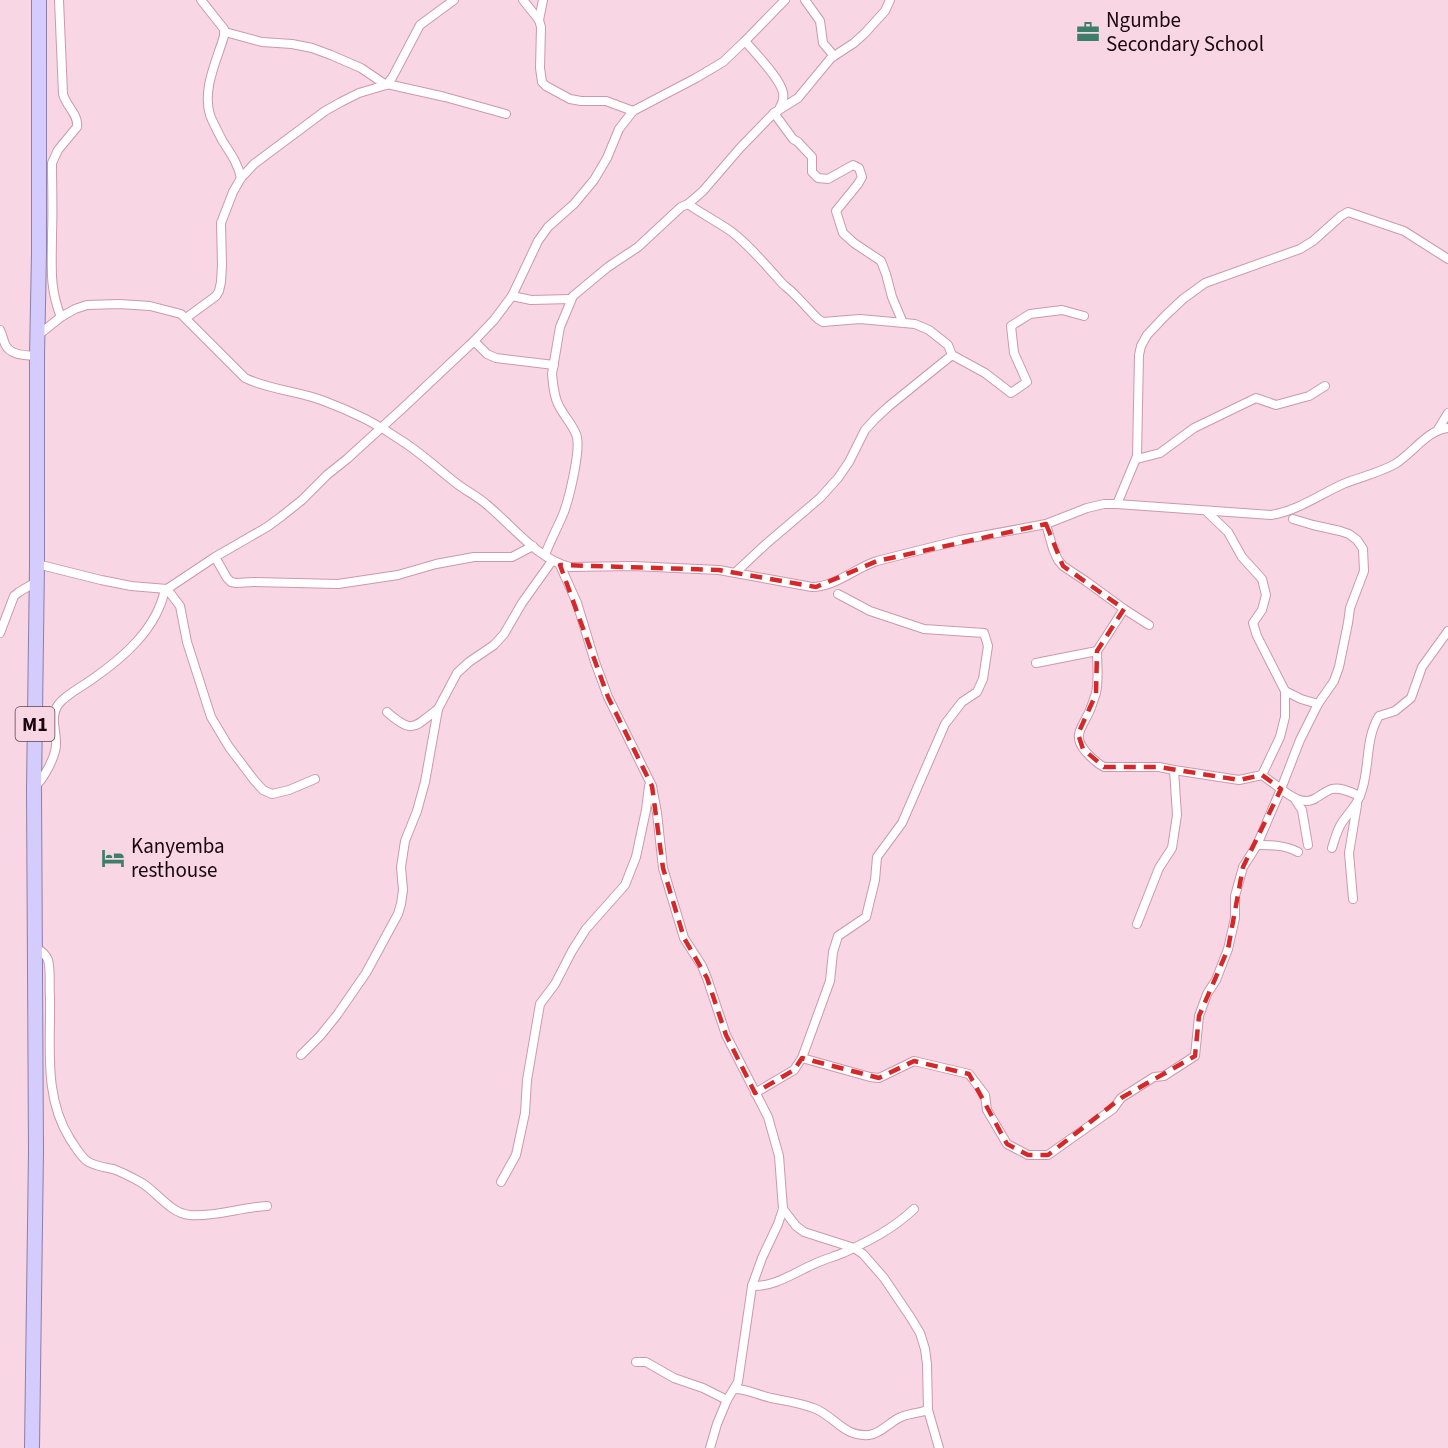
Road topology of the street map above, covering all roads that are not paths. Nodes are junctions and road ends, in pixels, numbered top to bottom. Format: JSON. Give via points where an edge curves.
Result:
{"nodes":[{"id":1,"x":39,"y":0,"type":"edge"},
{"id":2,"x":59,"y":0,"type":"edge"},
{"id":3,"x":201,"y":0,"type":"edge"},
{"id":4,"x":454,"y":0,"type":"edge"},
{"id":5,"x":523,"y":0,"type":"edge"},
{"id":6,"x":543,"y":0,"type":"edge"},
{"id":7,"x":785,"y":0,"type":"edge"},
{"id":8,"x":805,"y":0,"type":"edge"},
{"id":9,"x":890,"y":0,"type":"edge"},
{"id":10,"x":539,"y":20,"type":"junction"},
{"id":11,"x":225,"y":32,"type":"junction"},
{"id":12,"x":746,"y":41,"type":"junction"},
{"id":13,"x":834,"y":56,"type":"junction"},
{"id":14,"x":386,"y":84,"type":"junction"},
{"id":15,"x":633,"y":111,"type":"junction"},
{"id":16,"x":777,"y":111,"type":"junction"},
{"id":17,"x":506,"y":114,"type":"dead end"},
{"id":18,"x":241,"y":178,"type":"junction"},
{"id":19,"x":688,"y":204,"type":"junction"},
{"id":20,"x":1448,"y":259,"type":"edge"},
{"id":21,"x":512,"y":296,"type":"junction"},
{"id":22,"x":571,"y":298,"type":"junction"},
{"id":23,"x":1084,"y":316,"type":"dead end"},
{"id":24,"x":62,"y":317,"type":"junction"},
{"id":25,"x":186,"y":318,"type":"junction"},
{"id":26,"x":903,"y":322,"type":"junction"},
{"id":27,"x":0,"y":330,"type":"edge"},
{"id":28,"x":37,"y":336,"type":"junction"},
{"id":29,"x":474,"y":341,"type":"junction"},
{"id":30,"x":952,"y":355,"type":"junction"},
{"id":31,"x":37,"y":356,"type":"junction"},
{"id":32,"x":554,"y":365,"type":"junction"},
{"id":33,"x":1325,"y":386,"type":"dead end"},
{"id":34,"x":1448,"y":413,"type":"edge"},
{"id":35,"x":381,"y":427,"type":"junction"},
{"id":36,"x":1448,"y":428,"type":"edge"},
{"id":37,"x":1437,"y":430,"type":"junction"},
{"id":38,"x":1137,"y":459,"type":"junction"},
{"id":39,"x":1117,"y":504,"type":"junction"},
{"id":40,"x":1206,"y":511,"type":"junction"},
{"id":41,"x":1293,"y":519,"type":"dead end"},
{"id":42,"x":1046,"y":524,"type":"junction"},
{"id":43,"x":533,"y":546,"type":"junction"},
{"id":44,"x":545,"y":555,"type":"junction"},
{"id":45,"x":216,"y":557,"type":"junction"},
{"id":46,"x":556,"y":563,"type":"junction"},
{"id":47,"x":37,"y":564,"type":"junction"},
{"id":48,"x":736,"y":572,"type":"junction"},
{"id":49,"x":36,"y":582,"type":"junction"},
{"id":50,"x":166,"y":589,"type":"junction"},
{"id":51,"x":838,"y":594,"type":"dead end"},
{"id":52,"x":1124,"y":609,"type":"junction"},
{"id":53,"x":1149,"y":626,"type":"dead end"},
{"id":54,"x":1448,"y":631,"type":"edge"},
{"id":55,"x":0,"y":633,"type":"edge"},
{"id":56,"x":1097,"y":651,"type":"junction"},
{"id":57,"x":1036,"y":663,"type":"dead end"},
{"id":58,"x":1285,"y":691,"type":"junction"},
{"id":59,"x":1318,"y":704,"type":"junction"},
{"id":60,"x":438,"y":709,"type":"junction"},
{"id":61,"x":387,"y":712,"type":"dead end"},
{"id":62,"x":1174,"y":770,"type":"junction"},
{"id":63,"x":1262,"y":775,"type":"junction"},
{"id":64,"x":315,"y":779,"type":"dead end"},
{"id":65,"x":649,"y":781,"type":"junction"},
{"id":66,"x":34,"y":789,"type":"junction"},
{"id":67,"x":1281,"y":789,"type":"junction"},
{"id":68,"x":1295,"y":799,"type":"junction"},
{"id":69,"x":1358,"y":800,"type":"junction"},
{"id":70,"x":1308,"y":844,"type":"dead end"},
{"id":71,"x":1257,"y":845,"type":"junction"},
{"id":72,"x":1332,"y":848,"type":"dead end"},
{"id":73,"x":1298,"y":852,"type":"dead end"},
{"id":74,"x":1353,"y":899,"type":"dead end"},
{"id":75,"x":1137,"y":924,"type":"dead end"},
{"id":76,"x":34,"y":946,"type":"junction"},
{"id":77,"x":301,"y":1055,"type":"dead end"},
{"id":78,"x":802,"y":1058,"type":"junction"},
{"id":79,"x":755,"y":1093,"type":"junction"},
{"id":80,"x":501,"y":1182,"type":"dead end"},
{"id":81,"x":267,"y":1206,"type":"dead end"},
{"id":82,"x":783,"y":1209,"type":"junction"},
{"id":83,"x":914,"y":1209,"type":"dead end"},
{"id":84,"x":854,"y":1248,"type":"junction"},
{"id":85,"x":752,"y":1286,"type":"junction"},
{"id":86,"x":636,"y":1362,"type":"dead end"},
{"id":87,"x":735,"y":1389,"type":"junction"},
{"id":88,"x":727,"y":1400,"type":"junction"},
{"id":89,"x":928,"y":1410,"type":"junction"},
{"id":90,"x":32,"y":1448,"type":"edge"},
{"id":91,"x":710,"y":1448,"type":"edge"},
{"id":92,"x":939,"y":1448,"type":"edge"}],
"edges":[{"from":1,"to":28,"type":"highway","number":"M1"},
{"from":2,"to":24,"type":"street","via":[[63,94],[78,124],[52,163],[53,290]]},
{"from":3,"to":11,"type":"street"},
{"from":4,"to":14,"type":"street","via":[[420,25]]},
{"from":5,"to":10,"type":"street"},
{"from":6,"to":10,"type":"street"},
{"from":7,"to":12,"type":"street"},
{"from":8,"to":13,"type":"street","via":[[820,21],[822,43]]},
{"from":9,"to":13,"type":"street","via":[[866,33]]},
{"from":10,"to":15,"type":"street","via":[[541,76],[546,86],[570,99],[606,101]]},
{"from":11,"to":14,"type":"street","via":[[322,51]]},
{"from":11,"to":18,"type":"street","via":[[210,82],[209,113],[237,163]]},
{"from":12,"to":15,"type":"street","via":[[712,69]]},
{"from":12,"to":16,"type":"street","via":[[780,83],[784,100]]},
{"from":13,"to":16,"type":"street","via":[[798,98]]},
{"from":14,"to":17,"type":"street"},
{"from":14,"to":18,"type":"street","via":[[325,111]]},
{"from":15,"to":21,"type":"street","via":[[619,129],[589,187],[538,241]]},
{"from":16,"to":19,"type":"street"},
{"from":16,"to":26,"type":"street","via":[[792,139],[812,157],[812,172],[818,178],[828,179],[853,165],[859,168],[862,177],[836,211],[838,220],[854,243],[881,261]]},
{"from":18,"to":25,"type":"street","via":[[222,223],[219,291]]},
{"from":19,"to":22,"type":"street"},
{"from":19,"to":26,"type":"street","via":[[732,232],[823,322],[860,318]]},
{"from":20,"to":38,"type":"street","via":[[1404,231],[1348,212],[1300,249],[1202,285],[1165,316],[1141,346]]},
{"from":21,"to":22,"type":"street","via":[[531,300]]},
{"from":21,"to":29,"type":"street"},
{"from":22,"to":32,"type":"street","via":[[560,327]]},
{"from":23,"to":30,"type":"street","via":[[1062,310],[1030,315],[1011,326],[1014,353],[1027,381],[1011,393]]},
{"from":24,"to":25,"type":"street","via":[[87,305],[119,304],[150,306]]},
{"from":24,"to":28,"type":"street"},
{"from":25,"to":35,"type":"street","via":[[252,382],[321,400]]},
{"from":26,"to":30,"type":"street","via":[[929,330],[948,345]]},
{"from":27,"to":31,"type":"street","via":[[10,351]]},
{"from":28,"to":31,"type":"highway","number":"M1"},
{"from":29,"to":32,"type":"street","via":[[496,358]]},
{"from":29,"to":35,"type":"street"},
{"from":30,"to":48,"type":"street","via":[[875,419],[844,470],[826,491]]},
{"from":31,"to":47,"type":"highway","number":"M1"},
{"from":32,"to":44,"type":"street","via":[[552,382],[557,402],[577,435],[578,445],[564,513]]},
{"from":33,"to":38,"type":"street","via":[[1309,396],[1276,405],[1256,398],[1194,428],[1161,453]]},
{"from":34,"to":37,"type":"street"},
{"from":35,"to":43,"type":"street","via":[[485,503]]},
{"from":35,"to":45,"type":"street","via":[[282,516]]},
{"from":36,"to":37,"type":"street"},
{"from":37,"to":40,"type":"street","via":[[1395,463],[1286,512],[1271,515]]},
{"from":38,"to":39,"type":"street"},
{"from":39,"to":40,"type":"street"},
{"from":39,"to":42,"type":"street","via":[[1087,507]]},
{"from":40,"to":58,"type":"street","via":[[1228,532],[1242,557],[1262,579],[1266,595],[1253,622]]},
{"from":41,"to":59,"type":"street","via":[[1349,534],[1363,549],[1364,571],[1350,608],[1339,667]]},
{"from":42,"to":48,"type":"street","via":[[877,561],[821,586]]},
{"from":42,"to":52,"type":"street","via":[[1063,566]]},
{"from":43,"to":44,"type":"street"},
{"from":43,"to":45,"type":"street","via":[[512,557],[474,557],[338,584],[231,582]]},
{"from":44,"to":46,"type":"street"},
{"from":45,"to":50,"type":"street"},
{"from":46,"to":48,"type":"street","via":[[570,567],[675,567]]},
{"from":46,"to":60,"type":"street","via":[[494,645],[457,673]]},
{"from":46,"to":65,"type":"street","via":[[577,603],[608,697]]},
{"from":47,"to":49,"type":"highway","number":"M1"},
{"from":47,"to":50,"type":"street","via":[[131,586]]},
{"from":49,"to":55,"type":"street","via":[[14,596]]},
{"from":49,"to":66,"type":"highway","number":"M1"},
{"from":50,"to":64,"type":"street","via":[[180,606],[211,717],[254,780],[272,794]]},
{"from":50,"to":66,"type":"street","via":[[147,629],[125,654],[58,705],[54,714],[56,749]]},
{"from":51,"to":78,"type":"street","via":[[870,611],[924,629],[984,633],[988,646],[977,692],[962,702],[945,724],[902,823],[877,857],[876,880],[866,917],[838,936],[830,981]]},
{"from":52,"to":53,"type":"street"},
{"from":52,"to":56,"type":"street"},
{"from":54,"to":69,"type":"street","via":[[1422,667],[1411,698],[1379,716],[1370,736],[1364,786]]},
{"from":56,"to":57,"type":"street"},
{"from":56,"to":62,"type":"street","via":[[1096,693],[1078,734],[1083,749],[1104,767],[1159,766]]},
{"from":58,"to":59,"type":"street"},
{"from":58,"to":63,"type":"street","via":[[1286,717]]},
{"from":59,"to":67,"type":"street"},
{"from":60,"to":61,"type":"street","via":[[410,727]]},
{"from":60,"to":77,"type":"street","via":[[417,811],[405,841],[398,914],[366,973],[337,1015]]},
{"from":62,"to":63,"type":"street","via":[[1239,780]]},
{"from":62,"to":75,"type":"street","via":[[1177,815],[1172,848],[1159,868]]},
{"from":63,"to":67,"type":"street"},
{"from":65,"to":79,"type":"street","via":[[663,868],[677,918]]},
{"from":65,"to":80,"type":"street","via":[[636,857],[625,885],[586,929],[540,1004],[516,1155]]},
{"from":66,"to":76,"type":"highway","number":"M1"},
{"from":67,"to":68,"type":"street"},
{"from":67,"to":71,"type":"street"},
{"from":68,"to":69,"type":"street","via":[[1311,801],[1341,789]]},
{"from":68,"to":70,"type":"street","via":[[1302,810]]},
{"from":69,"to":72,"type":"street","via":[[1342,822]]},
{"from":69,"to":74,"type":"street","via":[[1349,854]]},
{"from":71,"to":73,"type":"street"},
{"from":71,"to":78,"type":"street","via":[[1243,867],[1228,949],[1199,1016],[1195,1056],[1121,1098],[1113,1109],[1048,1155],[1028,1155],[1007,1144],[987,1110],[985,1095],[969,1074],[914,1061],[879,1078]]},
{"from":76,"to":81,"type":"street","via":[[48,964],[49,1062],[54,1101],[66,1133],[85,1160],[143,1184],[182,1213],[216,1215]]},
{"from":76,"to":90,"type":"highway","number":"M1"},
{"from":78,"to":79,"type":"street","via":[[794,1070]]},
{"from":79,"to":82,"type":"street","via":[[775,1139]]},
{"from":82,"to":84,"type":"street","via":[[804,1232]]},
{"from":82,"to":85,"type":"street"},
{"from":83,"to":84,"type":"street","via":[[883,1233]]},
{"from":84,"to":85,"type":"street","via":[[779,1281]]},
{"from":84,"to":89,"type":"street","via":[[884,1278],[920,1333],[927,1364]]},
{"from":85,"to":87,"type":"street"},
{"from":86,"to":88,"type":"street","via":[[646,1362]]},
{"from":87,"to":88,"type":"street"},
{"from":87,"to":89,"type":"street","via":[[816,1409],[844,1429],[862,1435],[874,1434],[905,1415]]},
{"from":88,"to":91,"type":"street"},
{"from":89,"to":92,"type":"street"}]}
